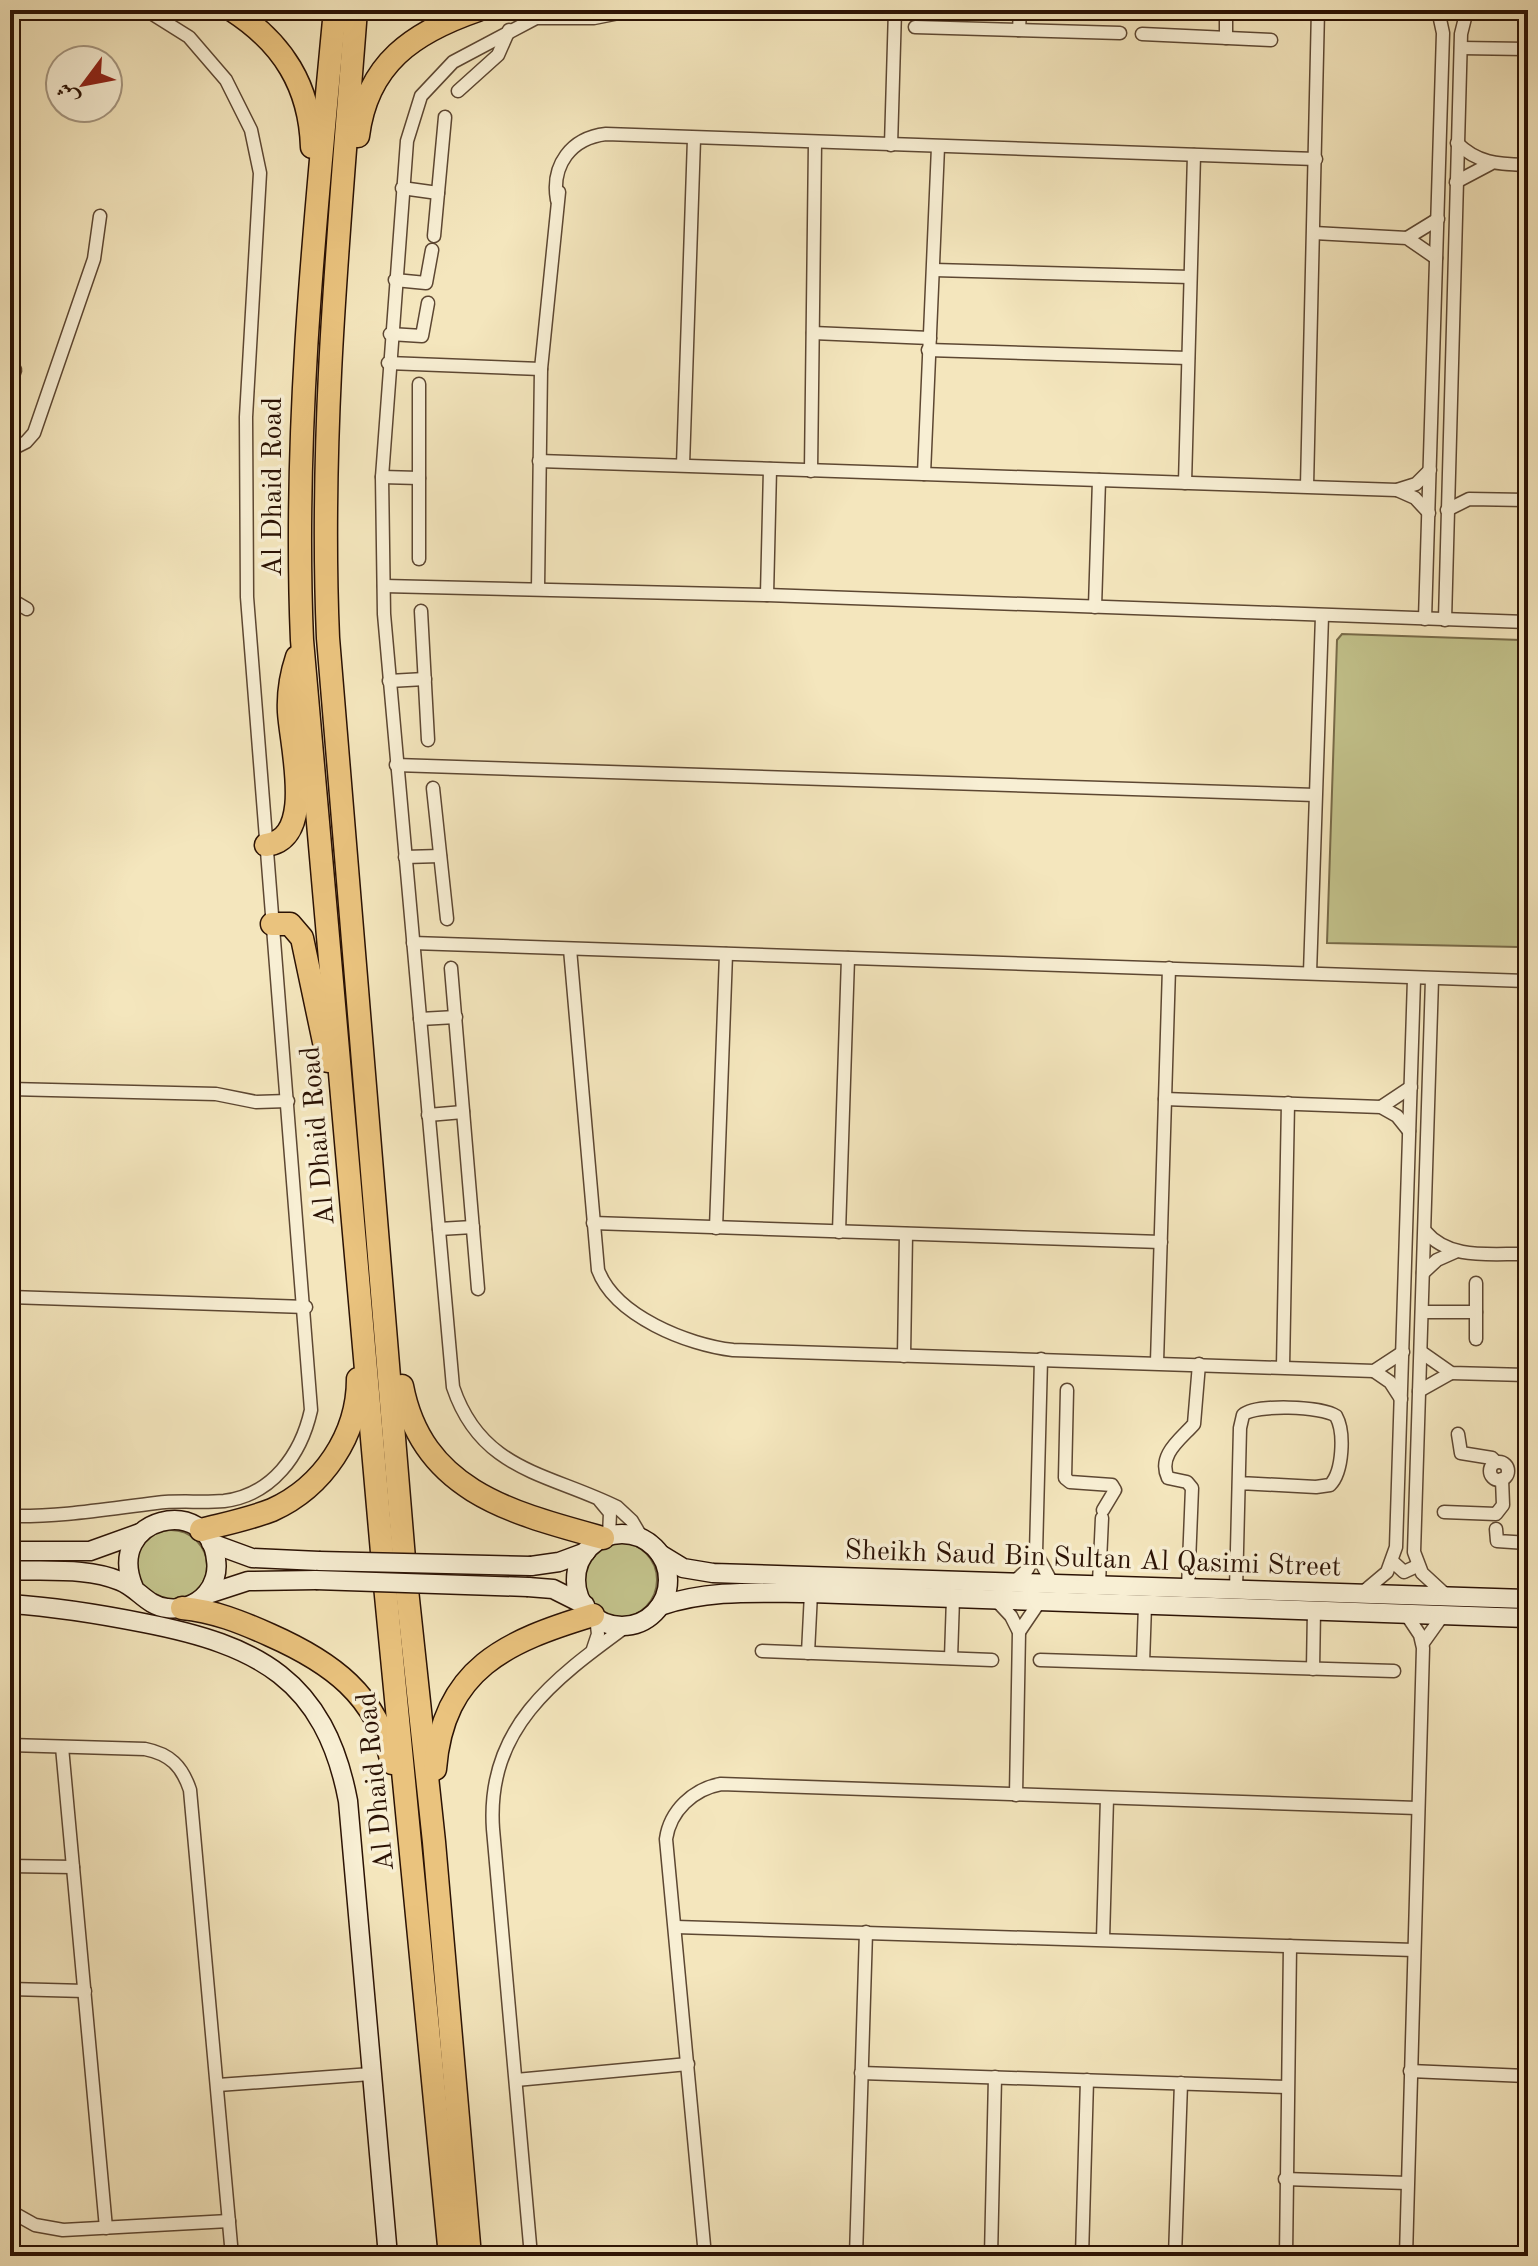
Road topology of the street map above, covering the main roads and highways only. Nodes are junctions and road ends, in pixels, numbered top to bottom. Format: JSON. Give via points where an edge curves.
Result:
{"nodes":[{"id":1,"x":232,"y":10,"type":"edge"},
{"id":2,"x":335,"y":10,"type":"edge"},
{"id":3,"x":356,"y":10,"type":"edge"},
{"id":4,"x":478,"y":10,"type":"edge"},
{"id":5,"x":339,"y":227,"type":"junction"},
{"id":6,"x":315,"y":229,"type":"junction"},
{"id":7,"x":302,"y":640,"type":"junction"},
{"id":8,"x":266,"y":845,"type":"road end"},
{"id":9,"x":272,"y":924,"type":"road end"},
{"id":10,"x":343,"y":1095,"type":"junction"},
{"id":11,"x":370,"y":1125,"type":"junction"},
{"id":12,"x":346,"y":1126,"type":"junction"},
{"id":13,"x":140,"y":1533,"type":"junction"},
{"id":14,"x":206,"y":1536,"type":"junction"},
{"id":15,"x":599,"y":1542,"type":"junction"},
{"id":16,"x":10,"y":1551,"type":"edge"},
{"id":17,"x":660,"y":1554,"type":"junction"},
{"id":18,"x":10,"y":1570,"type":"edge"},
{"id":19,"x":52,"y":1572,"type":"junction"},
{"id":20,"x":1013,"y":1583,"type":"junction"},
{"id":21,"x":134,"y":1588,"type":"junction"},
{"id":22,"x":205,"y":1595,"type":"junction"},
{"id":23,"x":1528,"y":1599,"type":"edge"},
{"id":24,"x":996,"y":1600,"type":"junction"},
{"id":25,"x":10,"y":1604,"type":"edge"},
{"id":26,"x":40,"y":1606,"type":"junction"},
{"id":27,"x":660,"y":1606,"type":"junction"},
{"id":28,"x":1446,"y":1606,"type":"junction"},
{"id":29,"x":182,"y":1608,"type":"junction"},
{"id":30,"x":591,"y":1612,"type":"junction"},
{"id":31,"x":1528,"y":1618,"type":"edge"},
{"id":32,"x":434,"y":1842,"type":"junction"},
{"id":33,"x":414,"y":1878,"type":"junction"},
{"id":34,"x":388,"y":2256,"type":"edge"},
{"id":35,"x":450,"y":2256,"type":"edge"},
{"id":36,"x":470,"y":2256,"type":"edge"}],
"edges":[{"from":1,"to":6,"type":"highway","via":[[275,43],[304,94],[311,122]]},
{"from":2,"to":6,"type":"highway","name":"Al Dhaid Road"},
{"from":3,"to":5,"type":"highway","name":"Al Dhaid Road"},
{"from":4,"to":5,"type":"highway","via":[[411,41],[378,76],[360,121],[351,189]]},
{"from":5,"to":11,"type":"highway","name":"Al Dhaid Road","via":[[325,432],[326,583]]},
{"from":6,"to":7,"type":"highway","name":"Al Dhaid Road","via":[[299,434]]},
{"from":7,"to":8,"type":"highway","via":[[288,709],[297,803],[293,826],[286,838]]},
{"from":7,"to":10,"type":"highway","name":"Al Dhaid Road"},
{"from":9,"to":10,"type":"highway","via":[[290,924],[302,938],[327,1057]]},
{"from":10,"to":12,"type":"highway","name":"Al Dhaid Road"},
{"from":11,"to":15,"type":"highway","via":[[387,1220],[402,1384],[415,1431],[428,1452],[464,1486]]},
{"from":11,"to":32,"type":"highway","name":"Al Dhaid Road","via":[[405,1571]]},
{"from":12,"to":14,"type":"highway","via":[[345,1221],[358,1365],[353,1417],[331,1463],[293,1498]]},
{"from":12,"to":33,"type":"highway","name":"Al Dhaid Road"},
{"from":13,"to":14,"type":"main road","via":[[176,1519]]},
{"from":13,"to":16,"type":"main road","via":[[90,1551]]},
{"from":13,"to":21,"type":"main road","via":[[129,1553]]},
{"from":14,"to":15,"type":"main road","bridge":true,"via":[[252,1558],[531,1566],[559,1562]]},
{"from":14,"to":22,"type":"main road","via":[[217,1570]]},
{"from":15,"to":17,"type":"main road","via":[[625,1534],[642,1538]]},
{"from":15,"to":30,"type":"main road","via":[[581,1562],[577,1584]]},
{"from":17,"to":20,"type":"main road","name":"Sheikh Saud Bin Sultan Al Qasimi Street","via":[[702,1572]]},
{"from":17,"to":27,"type":"main road","via":[[668,1580]]},
{"from":18,"to":19,"type":"main road"},
{"from":19,"to":21,"type":"main road","via":[[90,1573]]},
{"from":19,"to":26,"type":"main road","via":[[42,1584]]},
{"from":20,"to":24,"type":"main road","via":[[994,1590]]},
{"from":20,"to":28,"type":"main road","name":"Sheikh Saud Bin Sultan Al Qasimi Street","via":[[1361,1594]]},
{"from":21,"to":29,"type":"main road","via":[[155,1605]]},
{"from":22,"to":29,"type":"main road"},
{"from":22,"to":30,"type":"main road","bridge":true,"via":[[248,1581],[528,1587],[564,1593]]},
{"from":23,"to":28,"type":"main road","name":"Sheikh Saud Bin Sultan Al Qasimi Street"},
{"from":24,"to":27,"type":"main road","name":"Sheikh Saud Bin Sultan Al Qasimi Street","via":[[715,1592]]},
{"from":24,"to":28,"type":"main road","name":"Sheikh Saud Bin Sultan Al Qasimi Street","via":[[1406,1614]]},
{"from":25,"to":26,"type":"main road"},
{"from":26,"to":34,"type":"main road","via":[[228,1644],[272,1668],[312,1708],[337,1755],[348,1801]]},
{"from":27,"to":30,"type":"main road","via":[[628,1625]]},
{"from":28,"to":31,"type":"main road","name":"Sheikh Saud Bin Sultan Al Qasimi Street"},
{"from":29,"to":33,"type":"highway","via":[[245,1624],[307,1652],[349,1681],[388,1746]]},
{"from":30,"to":32,"type":"highway","via":[[522,1639],[481,1665],[465,1683],[442,1725],[437,1749]]},
{"from":32,"to":36,"type":"highway","name":"Al Dhaid Road"},
{"from":33,"to":35,"type":"highway","name":"Al Dhaid Road"}]}
